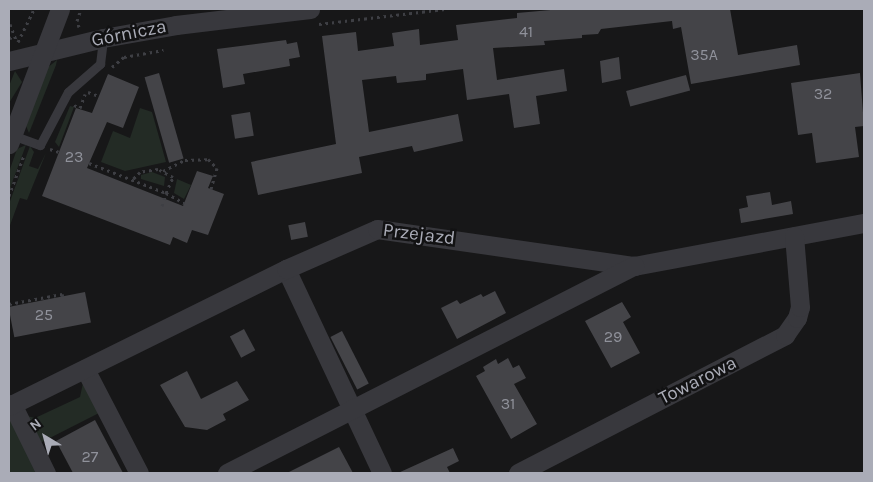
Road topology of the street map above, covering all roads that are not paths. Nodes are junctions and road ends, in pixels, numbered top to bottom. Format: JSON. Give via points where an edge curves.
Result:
{"nodes":[{"id":1,"x":60,"y":9,"type":"edge"},
{"id":2,"x":310,"y":9,"type":"edge"},
{"id":3,"x":103,"y":38,"type":"junction"},
{"id":4,"x":42,"y":53,"type":"junction"},
{"id":5,"x":12,"y":55,"type":"edge"},
{"id":6,"x":10,"y":139,"type":"edge"},
{"id":7,"x":864,"y":223,"type":"edge"},
{"id":8,"x":794,"y":236,"type":"junction"},
{"id":9,"x":634,"y":266,"type":"junction"},
{"id":10,"x":286,"y":269,"type":"junction"},
{"id":11,"x":85,"y":369,"type":"junction"},
{"id":12,"x":10,"y":405,"type":"edge"},
{"id":13,"x":352,"y":410,"type":"junction"},
{"id":14,"x":46,"y":473,"type":"edge"},
{"id":15,"x":139,"y":473,"type":"edge"},
{"id":16,"x":227,"y":473,"type":"edge"},
{"id":17,"x":382,"y":473,"type":"edge"},
{"id":18,"x":518,"y":473,"type":"edge"}],
"edges":[{"from":1,"to":4,"type":"street"},
{"from":2,"to":3,"type":"street","name":"Górnicza","via":[[176,25]]},
{"from":3,"to":4,"type":"street","name":"Górnicza"},
{"from":3,"to":6,"type":"lane","via":[[100,64],[68,92],[40,145]]},
{"from":4,"to":5,"type":"street","name":"Górnicza"},
{"from":4,"to":6,"type":"street"},
{"from":7,"to":8,"type":"street","name":"Przejazd"},
{"from":8,"to":9,"type":"street","name":"Przejazd"},
{"from":8,"to":18,"type":"street","name":"Towarowa","via":[[800,307],[797,318],[785,335]]},
{"from":9,"to":10,"type":"street","name":"Przejazd","via":[[385,229],[369,232]]},
{"from":9,"to":13,"type":"street"},
{"from":10,"to":11,"type":"street","name":"Przejazd"},
{"from":10,"to":13,"type":"street"},
{"from":11,"to":12,"type":"street","name":"Przejazd"},
{"from":11,"to":15,"type":"street"},
{"from":12,"to":14,"type":"street"},
{"from":13,"to":16,"type":"street"},
{"from":13,"to":17,"type":"street"}]}
